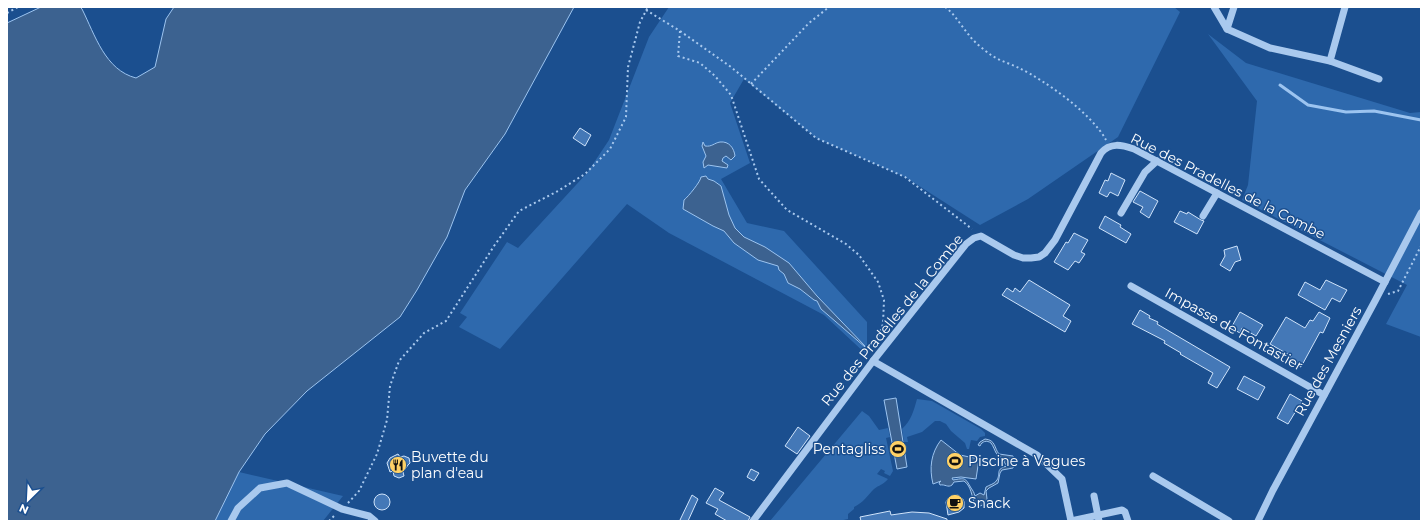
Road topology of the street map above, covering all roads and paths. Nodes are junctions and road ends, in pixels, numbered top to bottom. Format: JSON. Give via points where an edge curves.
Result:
{"nodes":[{"id":1,"x":18,"y":7,"type":"edge"},
{"id":2,"x":648,"y":7,"type":"edge"},
{"id":3,"x":829,"y":7,"type":"edge"},
{"id":4,"x":945,"y":7,"type":"edge"},
{"id":5,"x":1214,"y":7,"type":"edge"},
{"id":6,"x":1234,"y":7,"type":"edge"},
{"id":7,"x":1345,"y":7,"type":"edge"},
{"id":8,"x":646,"y":10,"type":"junction"},
{"id":9,"x":7,"y":13,"type":"edge"},
{"id":10,"x":1227,"y":29,"type":"junction"},
{"id":11,"x":680,"y":32,"type":"junction"},
{"id":12,"x":1330,"y":61,"type":"junction"},
{"id":13,"x":1379,"y":79,"type":"dead end"},
{"id":14,"x":751,"y":84,"type":"junction"},
{"id":15,"x":1109,"y":146,"type":"junction"},
{"id":16,"x":1157,"y":161,"type":"junction"},
{"id":17,"x":1217,"y":194,"type":"junction"},
{"id":18,"x":1121,"y":213,"type":"dead end"},
{"id":19,"x":1421,"y":213,"type":"edge"},
{"id":20,"x":1203,"y":216,"type":"dead end"},
{"id":21,"x":981,"y":236,"type":"junction"},
{"id":22,"x":1421,"y":246,"type":"edge"},
{"id":23,"x":1385,"y":282,"type":"junction"},
{"id":24,"x":1131,"y":286,"type":"dead end"},
{"id":25,"x":1386,"y":295,"type":"dead end"},
{"id":26,"x":875,"y":345,"type":"dead end"},
{"id":27,"x":873,"y":361,"type":"junction"},
{"id":28,"x":1324,"y":395,"type":"junction"},
{"id":29,"x":1153,"y":476,"type":"dead end"},
{"id":30,"x":1094,"y":496,"type":"dead end"},
{"id":31,"x":342,"y":509,"type":"junction"},
{"id":32,"x":1099,"y":518,"type":"edge"},
{"id":33,"x":231,"y":521,"type":"edge"},
{"id":34,"x":329,"y":521,"type":"edge"},
{"id":35,"x":375,"y":521,"type":"edge"},
{"id":36,"x":754,"y":521,"type":"edge"},
{"id":37,"x":1071,"y":521,"type":"edge"},
{"id":38,"x":1128,"y":521,"type":"edge"},
{"id":39,"x":1229,"y":521,"type":"edge"},
{"id":40,"x":1258,"y":521,"type":"edge"}],
"edges":[{"from":1,"to":9,"type":"path"},
{"from":2,"to":8,"type":"path"},
{"from":3,"to":14,"type":"path","via":[[809,23]]},
{"from":4,"to":15,"type":"path","via":[[970,37],[992,56],[1020,68],[1060,93],[1102,134]]},
{"from":5,"to":10,"type":"street"},
{"from":6,"to":10,"type":"street"},
{"from":7,"to":12,"type":"street"},
{"from":8,"to":11,"type":"path"},
{"from":8,"to":31,"type":"path","via":[[640,22],[628,67],[626,117],[610,149],[585,174],[519,211],[446,321],[424,333],[399,361],[390,386],[387,420],[377,454],[359,491]]},
{"from":10,"to":12,"type":"street","via":[[1270,48]]},
{"from":11,"to":14,"type":"path"},
{"from":11,"to":26,"type":"path","via":[[678,56],[700,63],[731,95],[759,179],[787,210],[846,244],[859,255],[878,282],[884,300],[883,324]]},
{"from":12,"to":13,"type":"street"},
{"from":14,"to":21,"type":"path","via":[[816,138],[905,177]]},
{"from":15,"to":16,"type":"street","name":"Rue des Pradelles de la Combe","via":[[1126,146]]},
{"from":15,"to":21,"type":"street","name":"Rue des Pradelles de la Combe","via":[[1101,153],[1055,240],[1045,253],[1039,257],[1023,258]]},
{"from":16,"to":17,"type":"street","name":"Rue des Pradelles de la Combe"},
{"from":16,"to":18,"type":"street","via":[[1145,172]]},
{"from":17,"to":20,"type":"street"},
{"from":17,"to":23,"type":"street","name":"Rue des Pradelles de la Combe"},
{"from":19,"to":23,"type":"street","name":"Rue des Mesniers"},
{"from":21,"to":27,"type":"street","name":"Rue des Pradelles de la Combe","via":[[966,244]]},
{"from":22,"to":25,"type":"path","via":[[1398,290]]},
{"from":23,"to":28,"type":"street","name":"Rue des Mesniers"},
{"from":24,"to":28,"type":"street","name":"Impasse de Fontastier"},
{"from":27,"to":36,"type":"street","name":"Rue des Pradelles de la Combe"},
{"from":27,"to":37,"type":"street","via":[[1037,455],[1062,479]]},
{"from":28,"to":40,"type":"street","name":"Rue des Mesniers"},
{"from":29,"to":39,"type":"street"},
{"from":30,"to":32,"type":"street"},
{"from":31,"to":33,"type":"street","via":[[287,483],[260,488],[238,508]]},
{"from":31,"to":34,"type":"path"},
{"from":31,"to":35,"type":"street","via":[[368,516]]},
{"from":32,"to":37,"type":"street"},
{"from":32,"to":38,"type":"street","via":[[1122,510]]}]}
